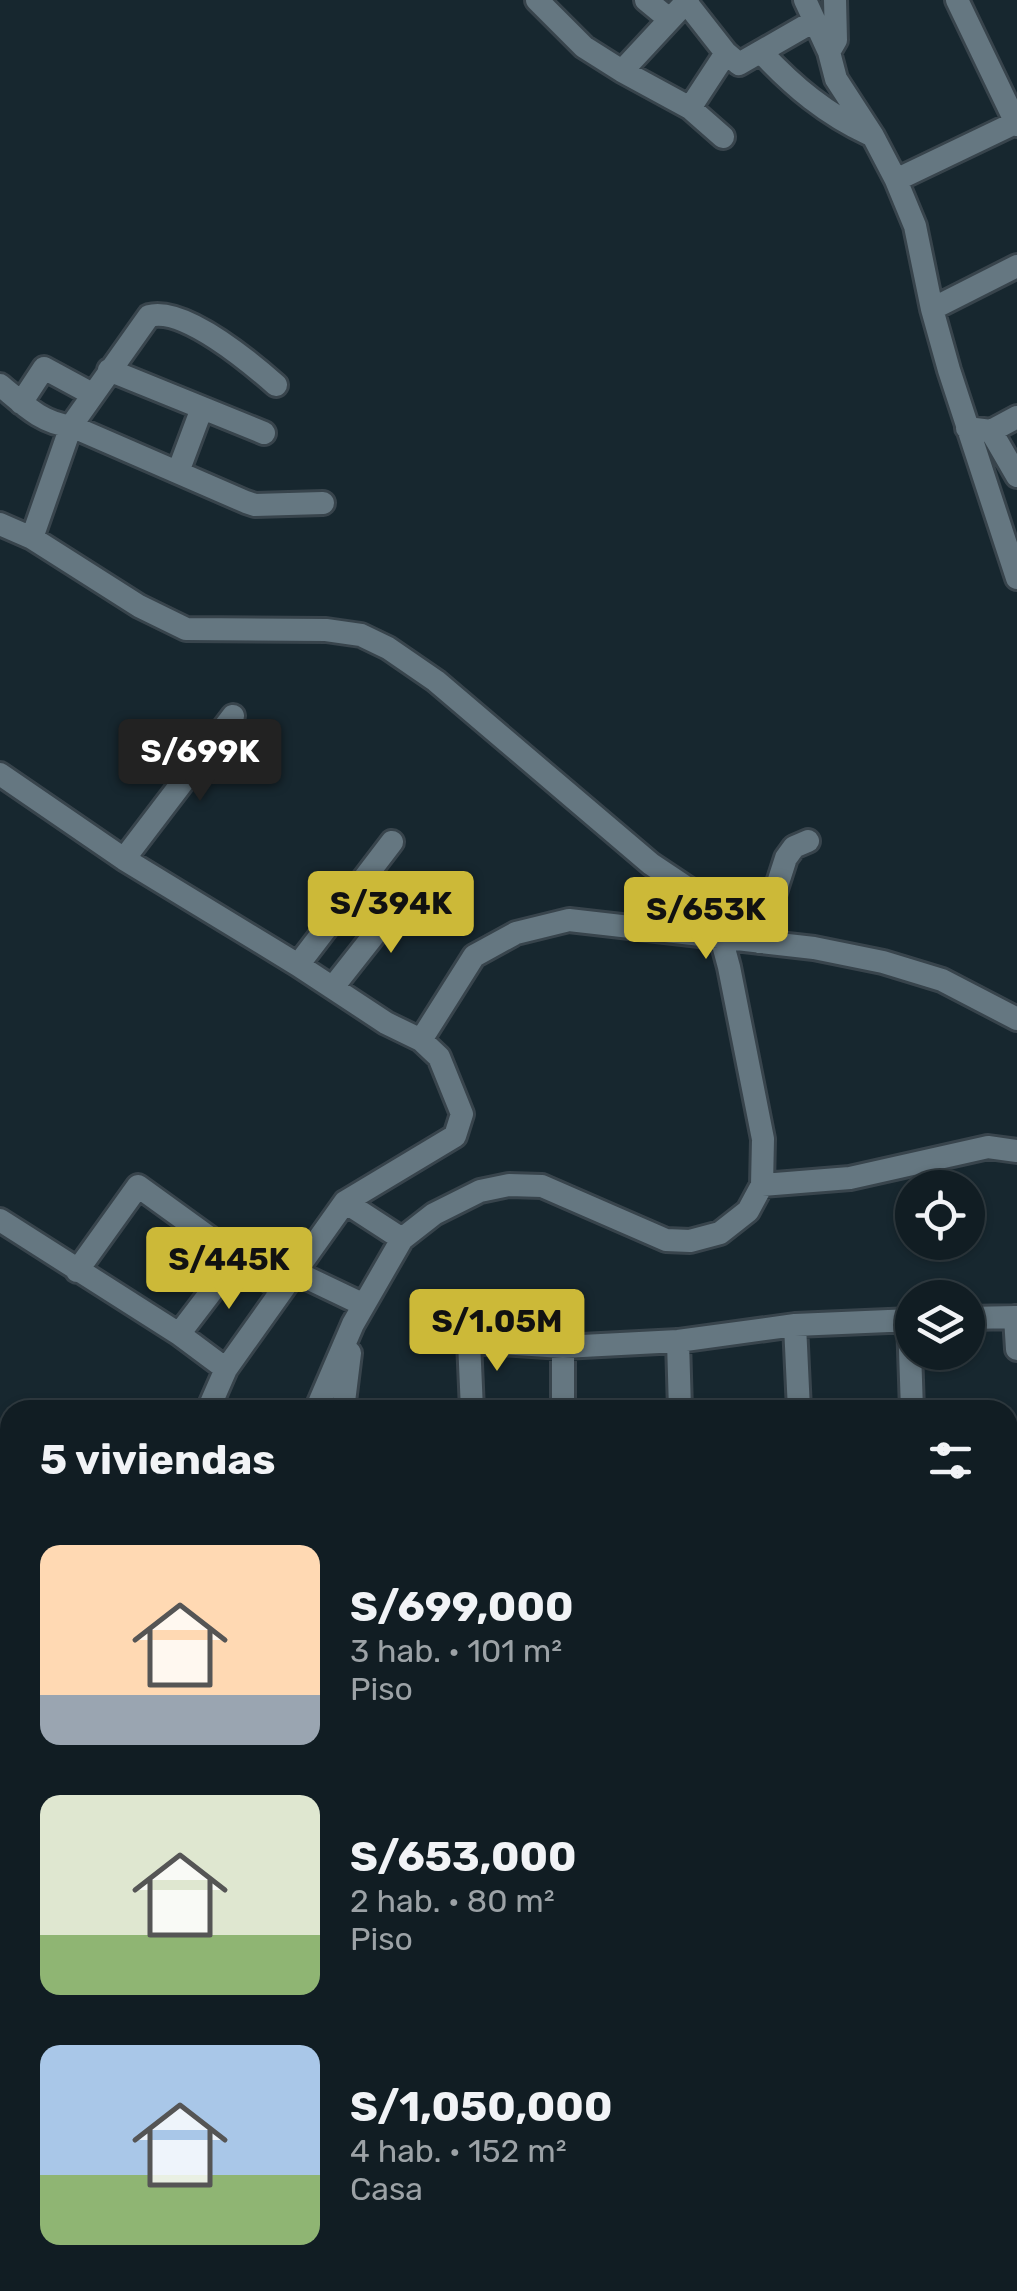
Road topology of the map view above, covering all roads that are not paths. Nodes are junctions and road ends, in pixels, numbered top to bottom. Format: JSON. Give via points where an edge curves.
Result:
{"nodes":[{"id":1,"x":537,"y":0,"type":"edge"},
{"id":2,"x":646,"y":0,"type":"edge"},
{"id":3,"x":836,"y":0,"type":"edge"},
{"id":4,"x":956,"y":0,"type":"edge"},
{"id":5,"x":681,"y":7,"type":"edge"},
{"id":6,"x":810,"y":10,"type":"edge"},
{"id":7,"x":726,"y":52,"type":"junction"},
{"id":8,"x":829,"y":52,"type":"junction"},
{"id":9,"x":762,"y":53,"type":"junction"},
{"id":10,"x":622,"y":71,"type":"junction"},
{"id":11,"x":690,"y":108,"type":"junction"},
{"id":12,"x":1017,"y":124,"type":"edge"},
{"id":13,"x":873,"y":136,"type":"junction"},
{"id":14,"x":723,"y":137,"type":"dead end"},
{"id":15,"x":896,"y":180,"type":"junction"},
{"id":16,"x":1017,"y":266,"type":"edge"},
{"id":17,"x":932,"y":309,"type":"junction"},
{"id":18,"x":109,"y":370,"type":"junction"},
{"id":19,"x":0,"y":385,"type":"edge"},
{"id":20,"x":276,"y":385,"type":"dead end"},
{"id":21,"x":92,"y":394,"type":"junction"},
{"id":22,"x":22,"y":403,"type":"junction"},
{"id":23,"x":202,"y":408,"type":"junction"},
{"id":24,"x":1017,"y":417,"type":"edge"},
{"id":25,"x":71,"y":426,"type":"junction"},
{"id":26,"x":979,"y":429,"type":"junction"},
{"id":27,"x":264,"y":433,"type":"dead end"},
{"id":28,"x":178,"y":472,"type":"junction"},
{"id":29,"x":1017,"y":476,"type":"edge"},
{"id":30,"x":324,"y":503,"type":"dead end"},
{"id":31,"x":0,"y":524,"type":"edge"},
{"id":32,"x":32,"y":538,"type":"junction"},
{"id":33,"x":1017,"y":578,"type":"edge"},
{"id":34,"x":233,"y":716,"type":"dead end"},
{"id":35,"x":0,"y":774,"type":"edge"},
{"id":36,"x":808,"y":841,"type":"dead end"},
{"id":37,"x":392,"y":842,"type":"dead end"},
{"id":38,"x":124,"y":859,"type":"junction"},
{"id":39,"x":408,"y":892,"type":"dead end"},
{"id":40,"x":722,"y":937,"type":"junction"},
{"id":41,"x":759,"y":942,"type":"junction"},
{"id":42,"x":298,"y":965,"type":"junction"},
{"id":43,"x":333,"y":987,"type":"junction"},
{"id":44,"x":1017,"y":1019,"type":"edge"},
{"id":45,"x":421,"y":1040,"type":"junction"},
{"id":46,"x":1017,"y":1152,"type":"edge"},
{"id":47,"x":762,"y":1185,"type":"junction"},
{"id":48,"x":345,"y":1202,"type":"junction"},
{"id":49,"x":0,"y":1220,"type":"edge"},
{"id":50,"x":402,"y":1239,"type":"junction"},
{"id":51,"x":237,"y":1258,"type":"junction"},
{"id":52,"x":77,"y":1271,"type":"junction"},
{"id":53,"x":288,"y":1281,"type":"junction"},
{"id":54,"x":358,"y":1314,"type":"junction"},
{"id":55,"x":1016,"y":1317,"type":"edge"},
{"id":56,"x":985,"y":1318,"type":"edge"},
{"id":57,"x":895,"y":1321,"type":"edge"},
{"id":58,"x":795,"y":1325,"type":"junction"},
{"id":59,"x":179,"y":1334,"type":"junction"},
{"id":60,"x":678,"y":1341,"type":"junction"},
{"id":61,"x":563,"y":1347,"type":"junction"},
{"id":62,"x":1017,"y":1349,"type":"edge"},
{"id":63,"x":226,"y":1369,"type":"junction"},
{"id":64,"x":912,"y":1370,"type":"edge"},
{"id":65,"x":212,"y":1400,"type":"edge"},
{"id":66,"x":320,"y":1400,"type":"edge"},
{"id":67,"x":345,"y":1400,"type":"edge"},
{"id":68,"x":472,"y":1400,"type":"edge"},
{"id":69,"x":563,"y":1400,"type":"edge"},
{"id":70,"x":680,"y":1400,"type":"edge"},
{"id":71,"x":799,"y":1400,"type":"edge"},
{"id":72,"x":912,"y":1400,"type":"edge"}],
"edges":[{"from":1,"to":10,"type":"street","via":[[584,47]]},
{"from":2,"to":5,"type":"street"},
{"from":3,"to":8,"type":"street","via":[[836,40]]},
{"from":4,"to":12,"type":"street"},
{"from":5,"to":7,"type":"street"},
{"from":5,"to":10,"type":"street"},
{"from":6,"to":8,"type":"street"},
{"from":6,"to":9,"type":"street"},
{"from":7,"to":9,"type":"street","via":[[739,64]]},
{"from":7,"to":11,"type":"street"},
{"from":8,"to":13,"type":"street","via":[[836,79]]},
{"from":9,"to":13,"type":"street","via":[[834,117]]},
{"from":10,"to":11,"type":"street"},
{"from":11,"to":14,"type":"street"},
{"from":12,"to":15,"type":"street"},
{"from":13,"to":15,"type":"street"},
{"from":15,"to":17,"type":"street","via":[[915,226]]},
{"from":16,"to":17,"type":"street"},
{"from":17,"to":26,"type":"street"},
{"from":18,"to":20,"type":"street","via":[[149,316],[162,314],[229,345]]},
{"from":18,"to":21,"type":"street"},
{"from":18,"to":23,"type":"street"},
{"from":19,"to":22,"type":"street"},
{"from":21,"to":22,"type":"street","via":[[44,368]]},
{"from":21,"to":25,"type":"street"},
{"from":22,"to":25,"type":"street","via":[[42,419]]},
{"from":23,"to":27,"type":"street"},
{"from":23,"to":28,"type":"street"},
{"from":24,"to":26,"type":"street"},
{"from":25,"to":28,"type":"street"},
{"from":25,"to":32,"type":"street"},
{"from":26,"to":29,"type":"street"},
{"from":26,"to":33,"type":"street"},
{"from":28,"to":30,"type":"street","via":[[255,505]]},
{"from":31,"to":32,"type":"street"},
{"from":32,"to":40,"type":"street","via":[[186,629],[326,630],[388,648],[650,864],[699,896]]},
{"from":34,"to":38,"type":"street"},
{"from":35,"to":38,"type":"street"},
{"from":36,"to":41,"type":"street","via":[[786,858]]},
{"from":37,"to":42,"type":"street"},
{"from":38,"to":42,"type":"street"},
{"from":39,"to":43,"type":"street"},
{"from":40,"to":41,"type":"street"},
{"from":40,"to":45,"type":"street","via":[[569,920],[516,932],[474,956]]},
{"from":40,"to":47,"type":"street","via":[[763,1140]]},
{"from":41,"to":44,"type":"street","via":[[918,972]]},
{"from":42,"to":43,"type":"street"},
{"from":43,"to":45,"type":"street"},
{"from":45,"to":48,"type":"street","via":[[452,1082],[460,1126],[455,1136]]},
{"from":46,"to":47,"type":"street","via":[[988,1147],[850,1178]]},
{"from":47,"to":50,"type":"street","via":[[748,1211],[720,1233],[690,1241],[666,1240],[542,1186],[509,1185],[434,1214]]},
{"from":48,"to":50,"type":"street"},
{"from":48,"to":53,"type":"street"},
{"from":49,"to":52,"type":"street"},
{"from":50,"to":54,"type":"street"},
{"from":51,"to":52,"type":"street","via":[[138,1186]]},
{"from":51,"to":53,"type":"street"},
{"from":51,"to":59,"type":"street"},
{"from":52,"to":59,"type":"street"},
{"from":53,"to":54,"type":"street"},
{"from":53,"to":63,"type":"street"},
{"from":54,"to":66,"type":"street"},
{"from":54,"to":67,"type":"street"},
{"from":55,"to":56,"type":"street"},
{"from":55,"to":62,"type":"street"},
{"from":57,"to":58,"type":"street"},
{"from":58,"to":60,"type":"street"},
{"from":58,"to":71,"type":"street"},
{"from":59,"to":63,"type":"street"},
{"from":60,"to":61,"type":"street"},
{"from":60,"to":70,"type":"street"},
{"from":61,"to":68,"type":"street","via":[[469,1341]]},
{"from":61,"to":69,"type":"street"},
{"from":63,"to":65,"type":"street"},
{"from":64,"to":72,"type":"street"}]}
